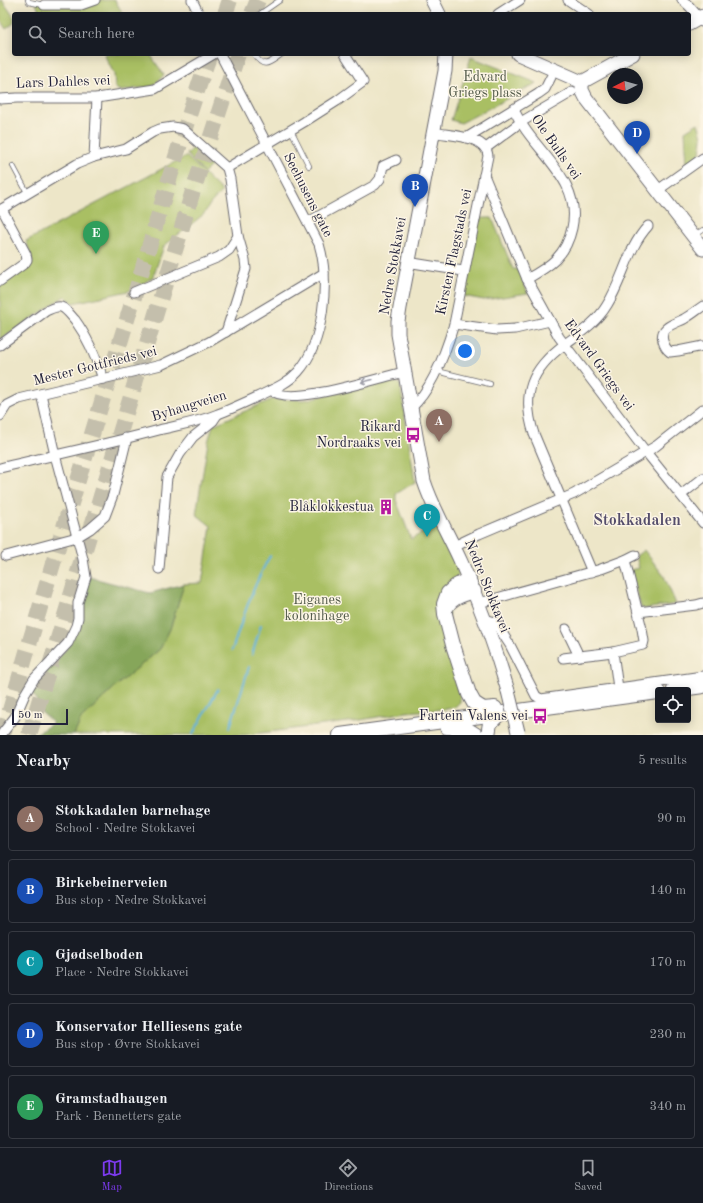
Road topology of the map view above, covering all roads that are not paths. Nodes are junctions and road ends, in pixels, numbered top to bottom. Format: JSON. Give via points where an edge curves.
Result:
{"nodes":[{"id":1,"x":28,"y":0,"type":"edge"},
{"id":2,"x":95,"y":0,"type":"edge"},
{"id":3,"x":192,"y":0,"type":"edge"},
{"id":4,"x":280,"y":0,"type":"edge"},
{"id":5,"x":520,"y":0,"type":"edge"},
{"id":6,"x":568,"y":0,"type":"edge"},
{"id":7,"x":682,"y":0,"type":"edge"},
{"id":8,"x":44,"y":6,"type":"joint"},
{"id":9,"x":198,"y":12,"type":"edge"},
{"id":10,"x":263,"y":12,"type":"edge"},
{"id":11,"x":501,"y":12,"type":"edge"},
{"id":12,"x":586,"y":12,"type":"edge"},
{"id":13,"x":698,"y":20,"type":"edge"},
{"id":14,"x":211,"y":56,"type":"edge"},
{"id":15,"x":221,"y":56,"type":"edge"},
{"id":16,"x":255,"y":56,"type":"edge"},
{"id":17,"x":279,"y":56,"type":"edge"},
{"id":18,"x":346,"y":56,"type":"edge"},
{"id":19,"x":446,"y":56,"type":"edge"},
{"id":20,"x":450,"y":56,"type":"edge"},
{"id":21,"x":523,"y":56,"type":"edge"},
{"id":22,"x":629,"y":56,"type":"edge"},
{"id":23,"x":444,"y":71,"type":"junction"},
{"id":24,"x":551,"y":77,"type":"dead end"},
{"id":25,"x":582,"y":82,"type":"junction"},
{"id":26,"x":572,"y":92,"type":"dead end"},
{"id":27,"x":97,"y":98,"type":"junction"},
{"id":28,"x":0,"y":99,"type":"edge"},
{"id":29,"x":514,"y":108,"type":"junction"},
{"id":30,"x":521,"y":122,"type":"junction"},
{"id":31,"x":291,"y":130,"type":"junction"},
{"id":32,"x":433,"y":132,"type":"junction"},
{"id":33,"x":466,"y":138,"type":"junction"},
{"id":34,"x":266,"y":144,"type":"junction"},
{"id":35,"x":486,"y":148,"type":"junction"},
{"id":36,"x":94,"y":157,"type":"junction"},
{"id":37,"x":703,"y":158,"type":"edge"},
{"id":38,"x":396,"y":160,"type":"dead end"},
{"id":39,"x":13,"y":166,"type":"dead end"},
{"id":40,"x":309,"y":166,"type":"dead end"},
{"id":41,"x":226,"y":168,"type":"junction"},
{"id":42,"x":484,"y":174,"type":"junction"},
{"id":43,"x":658,"y":190,"type":"junction"},
{"id":44,"x":28,"y":194,"type":"junction"},
{"id":45,"x":1,"y":209,"type":"edge"},
{"id":46,"x":308,"y":222,"type":"junction"},
{"id":47,"x":648,"y":226,"type":"dead end"},
{"id":48,"x":698,"y":233,"type":"edge"},
{"id":49,"x":238,"y":236,"type":"junction"},
{"id":50,"x":703,"y":249,"type":"edge"},
{"id":51,"x":414,"y":263,"type":"dead end"},
{"id":52,"x":463,"y":271,"type":"junction"},
{"id":53,"x":324,"y":272,"type":"junction"},
{"id":54,"x":527,"y":279,"type":"junction"},
{"id":55,"x":0,"y":282,"type":"edge"},
{"id":56,"x":134,"y":292,"type":"dead end"},
{"id":57,"x":703,"y":306,"type":"edge"},
{"id":58,"x":550,"y":321,"type":"junction"},
{"id":59,"x":454,"y":324,"type":"junction"},
{"id":60,"x":226,"y":332,"type":"junction"},
{"id":61,"x":0,"y":345,"type":"edge"},
{"id":62,"x":564,"y":345,"type":"junction"},
{"id":63,"x":703,"y":346,"type":"edge"},
{"id":64,"x":437,"y":371,"type":"junction"},
{"id":65,"x":405,"y":372,"type":"junction"},
{"id":66,"x":103,"y":379,"type":"junction"},
{"id":67,"x":490,"y":384,"type":"dead end"},
{"id":68,"x":271,"y":390,"type":"junction"},
{"id":69,"x":41,"y":394,"type":"junction"},
{"id":70,"x":412,"y":408,"type":"junction"},
{"id":71,"x":703,"y":409,"type":"edge"},
{"id":72,"x":217,"y":414,"type":"junction"},
{"id":73,"x":0,"y":416,"type":"edge"},
{"id":74,"x":125,"y":438,"type":"junction"},
{"id":75,"x":646,"y":452,"type":"junction"},
{"id":76,"x":55,"y":454,"type":"junction"},
{"id":77,"x":0,"y":468,"type":"edge"},
{"id":78,"x":703,"y":478,"type":"edge"},
{"id":79,"x":681,"y":495,"type":"junction"},
{"id":80,"x":562,"y":500,"type":"junction"},
{"id":81,"x":703,"y":523,"type":"edge"},
{"id":82,"x":77,"y":537,"type":"junction"},
{"id":83,"x":454,"y":546,"type":"junction"},
{"id":84,"x":635,"y":554,"type":"dead end"},
{"id":85,"x":6,"y":556,"type":"dead end"},
{"id":86,"x":625,"y":560,"type":"junction"},
{"id":87,"x":158,"y":569,"type":"dead end"},
{"id":88,"x":592,"y":572,"type":"junction"},
{"id":89,"x":474,"y":591,"type":"junction"},
{"id":90,"x":703,"y":603,"type":"edge"},
{"id":91,"x":638,"y":612,"type":"junction"},
{"id":92,"x":485,"y":619,"type":"junction"},
{"id":93,"x":566,"y":629,"type":"dead end"},
{"id":94,"x":453,"y":645,"type":"junction"},
{"id":95,"x":614,"y":652,"type":"junction"},
{"id":96,"x":579,"y":656,"type":"junction"},
{"id":97,"x":563,"y":658,"type":"dead end"},
{"id":98,"x":703,"y":676,"type":"edge"},
{"id":99,"x":703,"y":686,"type":"edge"},
{"id":100,"x":618,"y":688,"type":"junction"},
{"id":101,"x":691,"y":688,"type":"edge"},
{"id":102,"x":655,"y":692,"type":"edge"},
{"id":103,"x":522,"y":711,"type":"junction"},
{"id":104,"x":499,"y":714,"type":"junction"},
{"id":105,"x":459,"y":719,"type":"junction"},
{"id":106,"x":389,"y":729,"type":"junction"},
{"id":107,"x":518,"y":733,"type":"edge"},
{"id":108,"x":1,"y":735,"type":"edge"},
{"id":109,"x":340,"y":735,"type":"edge"},
{"id":110,"x":476,"y":735,"type":"edge"},
{"id":111,"x":488,"y":735,"type":"edge"}],
"edges":[{"from":1,"to":8,"type":"lane"},
{"from":2,"to":8,"type":"street","via":[[81,5]]},
{"from":3,"to":9,"type":"street"},
{"from":4,"to":10,"type":"lane"},
{"from":5,"to":11,"type":"street"},
{"from":6,"to":12,"type":"street"},
{"from":7,"to":13,"type":"street","via":[[689,4]]},
{"from":14,"to":27,"type":"street","name":"Lars Dahles vei","via":[[160,87]]},
{"from":15,"to":34,"type":"street","name":"Seehusens gate"},
{"from":16,"to":17,"type":"lane","via":[[264,64]]},
{"from":18,"to":31,"type":"street","via":[[363,82]]},
{"from":19,"to":23,"type":"main road","name":"Nedre Stokkavei"},
{"from":20,"to":23,"type":"main road","name":"Nedre Stokkavei"},
{"from":21,"to":25,"type":"main road"},
{"from":22,"to":25,"type":"main road"},
{"from":23,"to":32,"type":"main road","name":"Nedre Stokkavei"},
{"from":24,"to":29,"type":"street","via":[[545,89]]},
{"from":25,"to":43,"type":"main road","via":[[586,98]]},
{"from":26,"to":30,"type":"street"},
{"from":27,"to":28,"type":"street","name":"Lars Dahles vei"},
{"from":27,"to":36,"type":"street"},
{"from":29,"to":30,"type":"street","name":"Ole Bulls vei"},
{"from":29,"to":33,"type":"street"},
{"from":30,"to":35,"type":"street"},
{"from":30,"to":54,"type":"street","name":"Ole Bulls vei","via":[[568,186],[573,212],[571,233],[563,250],[548,266]]},
{"from":31,"to":34,"type":"street"},
{"from":31,"to":40,"type":"lane"},
{"from":32,"to":33,"type":"street"},
{"from":32,"to":65,"type":"main road","name":"Nedre Stokkavei","via":[[398,321]]},
{"from":33,"to":35,"type":"street","via":[[480,142]]},
{"from":34,"to":41,"type":"street"},
{"from":34,"to":46,"type":"street","name":"Seehusens gate"},
{"from":35,"to":42,"type":"street","name":"Kirsten Flagstads vei","via":[[488,156]]},
{"from":36,"to":41,"type":"street","via":[[126,149],[153,132],[173,127],[183,130]]},
{"from":36,"to":44,"type":"street","via":[[77,164]]},
{"from":37,"to":43,"type":"street"},
{"from":38,"to":46,"type":"street","via":[[383,166],[380,179],[371,188]]},
{"from":39,"to":44,"type":"lane"},
{"from":41,"to":49,"type":"street","via":[[230,179]]},
{"from":42,"to":52,"type":"street","name":"Kirsten Flagstads vei"},
{"from":42,"to":54,"type":"street","name":"Edvard Griegs vei"},
{"from":43,"to":48,"type":"main road"},
{"from":44,"to":45,"type":"street"},
{"from":45,"to":55,"type":"street","via":[[27,260]]},
{"from":46,"to":53,"type":"street","name":"Seehusens gate","via":[[319,244]]},
{"from":47,"to":62,"type":"street","via":[[633,248],[607,306],[591,324]]},
{"from":48,"to":50,"type":"main road"},
{"from":49,"to":56,"type":"street","via":[[229,250],[219,257]]},
{"from":49,"to":60,"type":"street","via":[[246,269]]},
{"from":51,"to":52,"type":"street","name":"Nedre Stokkavei"},
{"from":52,"to":59,"type":"street","name":"Kirsten Flagstads vei"},
{"from":53,"to":60,"type":"street","name":"Mester Gottfrieds vei"},
{"from":53,"to":68,"type":"street","name":"Seehusens gate","via":[[318,335],[312,350],[290,379]]},
{"from":54,"to":58,"type":"street","name":"Edvard Griegs vei"},
{"from":57,"to":63,"type":"street","via":[[668,327],[662,336],[670,352]]},
{"from":58,"to":59,"type":"street","via":[[516,329],[497,330]]},
{"from":58,"to":62,"type":"street","name":"Edvard Griegs vei"},
{"from":59,"to":64,"type":"street","name":"Kirsten Flagstads vei"},
{"from":60,"to":66,"type":"street","name":"Mester Gottfrieds vei","via":[[161,365]]},
{"from":61,"to":66,"type":"street","via":[[46,311],[61,307],[83,331],[97,359]]},
{"from":62,"to":75,"type":"street","name":"Edvard Griegs vei"},
{"from":62,"to":80,"type":"street","via":[[544,362],[534,377],[528,406],[534,434]]},
{"from":64,"to":67,"type":"lane"},
{"from":64,"to":70,"type":"street","name":"Kirsten Flagstads vei"},
{"from":65,"to":68,"type":"street","one_way":true,"via":[[310,395],[282,396]]},
{"from":65,"to":70,"type":"main road","name":"Nedre Stokkavei"},
{"from":66,"to":69,"type":"street","name":"Mester Gottfrieds vei"},
{"from":68,"to":72,"type":"street","name":"Byhaugveien"},
{"from":69,"to":73,"type":"street","name":"Mester Gottfrieds vei","via":[[11,402]]},
{"from":69,"to":76,"type":"street"},
{"from":70,"to":83,"type":"main road","name":"Nedre Stokkavei","via":[[424,481]]},
{"from":71,"to":75,"type":"street"},
{"from":72,"to":74,"type":"street","name":"Byhaugveien"},
{"from":72,"to":87,"type":"street","via":[[213,421],[193,437],[167,477]]},
{"from":74,"to":76,"type":"street","name":"Byhaugveien"},
{"from":74,"to":82,"type":"street","via":[[113,495],[105,516]]},
{"from":75,"to":79,"type":"street","name":"Edvard Griegs vei"},
{"from":75,"to":80,"type":"street"},
{"from":76,"to":77,"type":"street","name":"Byhaugveien"},
{"from":76,"to":82,"type":"street"},
{"from":78,"to":79,"type":"street"},
{"from":79,"to":81,"type":"street","name":"Edvard Griegs vei"},
{"from":80,"to":83,"type":"street"},
{"from":80,"to":88,"type":"street"},
{"from":82,"to":85,"type":"street"},
{"from":82,"to":108,"type":"street","via":[[86,570],[78,603],[78,622],[68,643],[34,679],[15,717]]},
{"from":83,"to":89,"type":"main road","name":"Nedre Stokkavei"},
{"from":84,"to":86,"type":"street"},
{"from":86,"to":88,"type":"street"},
{"from":86,"to":91,"type":"street"},
{"from":88,"to":89,"type":"street"},
{"from":89,"to":92,"type":"main road","name":"Nedre Stokkavei"},
{"from":89,"to":94,"type":"main road","via":[[456,586],[445,598],[444,610]]},
{"from":90,"to":91,"type":"street"},
{"from":91,"to":95,"type":"street","via":[[643,645]]},
{"from":92,"to":100,"type":"street","via":[[495,622],[540,699]]},
{"from":92,"to":107,"type":"main road","name":"Nedre Stokkavei","bridge":true,"via":[[508,691]]},
{"from":93,"to":96,"type":"street"},
{"from":94,"to":103,"type":"main road","via":[[474,703],[483,709],[508,708]]},
{"from":94,"to":105,"type":"main road","via":[[466,697],[466,705]]},
{"from":95,"to":96,"type":"street"},
{"from":95,"to":100,"type":"street"},
{"from":96,"to":97,"type":"street"},
{"from":98,"to":100,"type":"street"},
{"from":99,"to":101,"type":"main road"},
{"from":102,"to":103,"type":"main road"},
{"from":103,"to":104,"type":"main road"},
{"from":104,"to":105,"type":"main road"},
{"from":104,"to":111,"type":"main road","via":[[490,723]]},
{"from":105,"to":106,"type":"main road"},
{"from":106,"to":109,"type":"main road"},
{"from":106,"to":110,"type":"main road","via":[[404,732],[458,727]]}]}
